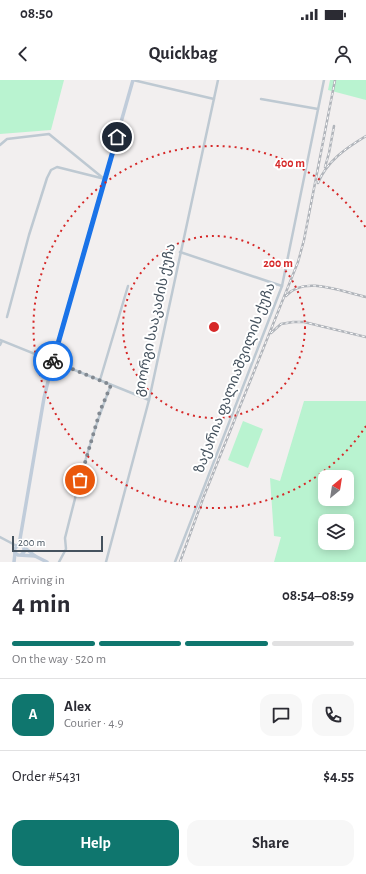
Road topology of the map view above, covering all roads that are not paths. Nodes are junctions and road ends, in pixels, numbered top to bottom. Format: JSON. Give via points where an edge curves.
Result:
{"nodes":[{"id":1,"x":133,"y":80,"type":"edge"},
{"id":2,"x":218,"y":80,"type":"edge"},
{"id":3,"x":324,"y":80,"type":"edge"},
{"id":4,"x":214,"y":98,"type":"junction"},
{"id":5,"x":261,"y":99,"type":"dead end"},
{"id":6,"x":318,"y":109,"type":"junction"},
{"id":7,"x":0,"y":145,"type":"edge"},
{"id":8,"x":105,"y":179,"type":"junction"},
{"id":9,"x":180,"y":252,"type":"junction"},
{"id":10,"x":128,"y":286,"type":"dead end"},
{"id":11,"x":282,"y":286,"type":"junction"},
{"id":12,"x":7,"y":317,"type":"dead end"},
{"id":13,"x":1,"y":340,"type":"edge"},
{"id":14,"x":0,"y":344,"type":"edge"},
{"id":15,"x":53,"y":361,"type":"junction"},
{"id":16,"x":100,"y":380,"type":"junction"},
{"id":17,"x":111,"y":385,"type":"junction"},
{"id":18,"x":149,"y":400,"type":"junction"},
{"id":19,"x":0,"y":537,"type":"edge"},
{"id":20,"x":18,"y":545,"type":"junction"},
{"id":21,"x":24,"y":547,"type":"junction"},
{"id":22,"x":15,"y":553,"type":"junction"},
{"id":23,"x":20,"y":555,"type":"junction"},
{"id":24,"x":35,"y":556,"type":"junction"},
{"id":25,"x":14,"y":562,"type":"edge"},
{"id":26,"x":47,"y":562,"type":"edge"},
{"id":27,"x":59,"y":562,"type":"edge"},
{"id":28,"x":106,"y":562,"type":"edge"},
{"id":29,"x":175,"y":562,"type":"edge"}],
"edges":[{"from":1,"to":4,"type":"street"},
{"from":1,"to":8,"type":"street"},
{"from":2,"to":4,"type":"street","name":"გიორგი სააკაძის ქუჩა"},
{"from":3,"to":6,"type":"street","name":"ზაქარია ფალიაშვილის ქუჩა"},
{"from":4,"to":9,"type":"street","name":"გიორგი სააკაძის ქუჩა"},
{"from":5,"to":6,"type":"street"},
{"from":6,"to":11,"type":"street","name":"ზაქარია ფალიაშვილის ქუჩა"},
{"from":7,"to":8,"type":"street","via":[[7,139],[49,134]]},
{"from":8,"to":12,"type":"street","via":[[57,167],[51,170],[29,235]]},
{"from":8,"to":15,"type":"street"},
{"from":9,"to":11,"type":"street"},
{"from":9,"to":18,"type":"street","name":"გიორგი სააკაძის ქუჩა"},
{"from":10,"to":16,"type":"street"},
{"from":11,"to":29,"type":"street","name":"ზაქარია ფალიაშვილის ქუჩა"},
{"from":13,"to":14,"type":"street"},
{"from":13,"to":15,"type":"street"},
{"from":15,"to":16,"type":"street"},
{"from":15,"to":20,"type":"street"},
{"from":16,"to":17,"type":"street"},
{"from":17,"to":18,"type":"street"},
{"from":17,"to":27,"type":"street","via":[[86,456],[65,538],[66,549]]},
{"from":18,"to":28,"type":"street","name":"გიორგი სააკაძის ქუჩა"},
{"from":19,"to":20,"type":"street"},
{"from":20,"to":21,"type":"street"},
{"from":20,"to":22,"type":"street","via":[[14,548]]},
{"from":21,"to":23,"type":"street","via":[[24,552]]},
{"from":21,"to":24,"type":"street"},
{"from":22,"to":23,"type":"street"},
{"from":22,"to":25,"type":"street"},
{"from":23,"to":24,"type":"street"},
{"from":23,"to":25,"type":"street"},
{"from":24,"to":26,"type":"street"}]}
